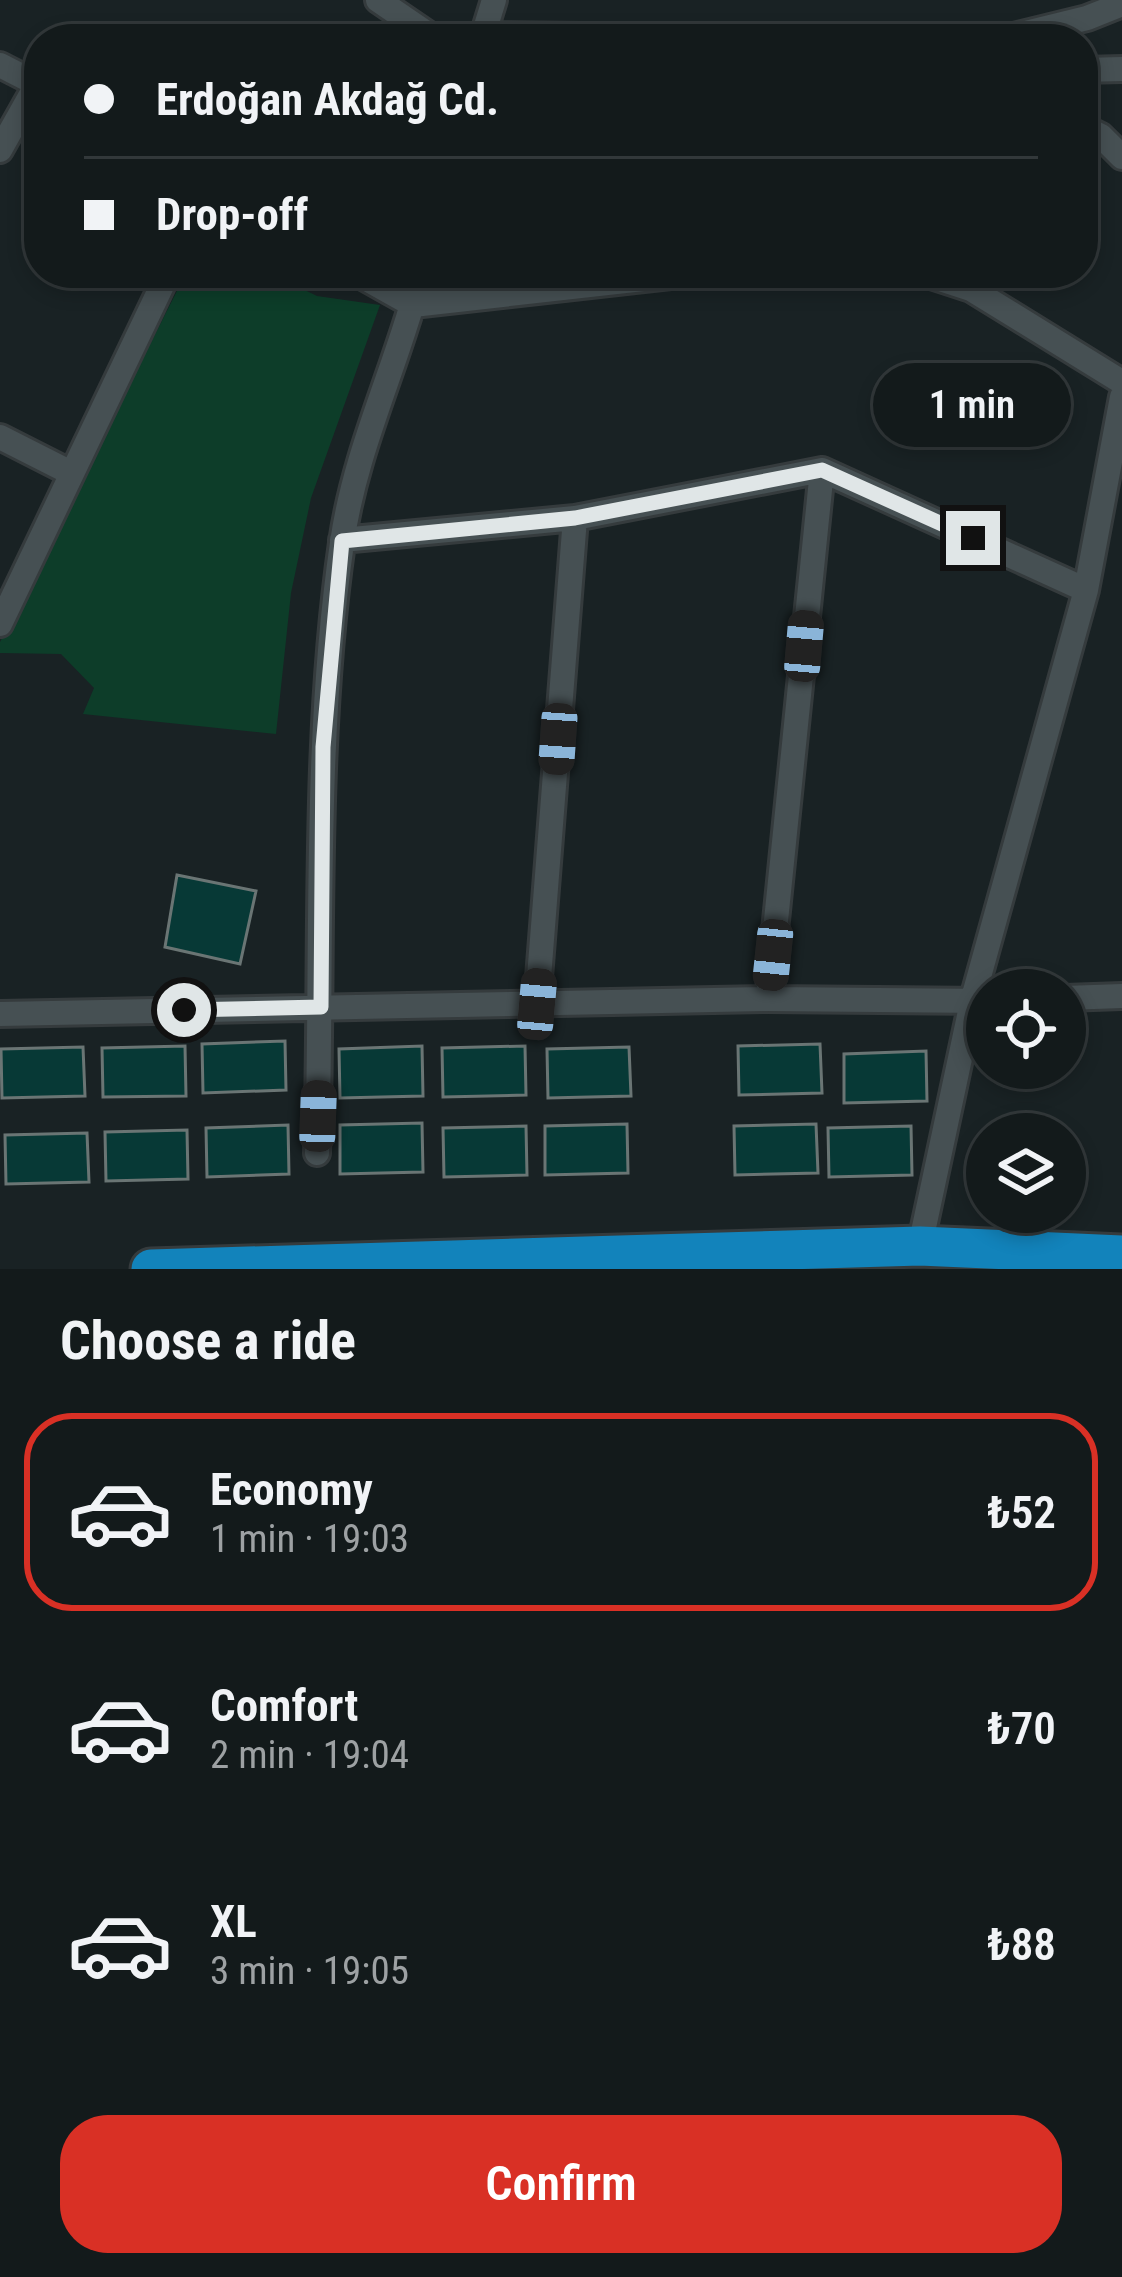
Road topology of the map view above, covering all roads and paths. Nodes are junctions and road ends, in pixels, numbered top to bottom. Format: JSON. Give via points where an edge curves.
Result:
{"nodes":[{"id":1,"x":378,"y":0,"type":"edge"},
{"id":2,"x":1122,"y":4,"type":"edge"},
{"id":3,"x":413,"y":24,"type":"edge"},
{"id":4,"x":1062,"y":24,"type":"edge"},
{"id":5,"x":24,"y":109,"type":"edge"},
{"id":6,"x":1098,"y":134,"type":"edge"},
{"id":7,"x":0,"y":150,"type":"edge"},
{"id":8,"x":1122,"y":157,"type":"edge"},
{"id":9,"x":161,"y":288,"type":"edge"},
{"id":10,"x":383,"y":288,"type":"edge"},
{"id":11,"x":418,"y":288,"type":"edge"},
{"id":12,"x":564,"y":288,"type":"edge"},
{"id":13,"x":968,"y":288,"type":"edge"},
{"id":14,"x":413,"y":305,"type":"junction"},
{"id":15,"x":1122,"y":382,"type":"edge"},
{"id":16,"x":1122,"y":398,"type":"edge"},
{"id":17,"x":0,"y":437,"type":"edge"},
{"id":18,"x":822,"y":470,"type":"junction"},
{"id":19,"x":71,"y":472,"type":"junction"},
{"id":20,"x":575,"y":518,"type":"junction"},
{"id":21,"x":342,"y":541,"type":"junction"},
{"id":22,"x":1086,"y":590,"type":"junction"},
{"id":23,"x":0,"y":625,"type":"edge"},
{"id":24,"x":988,"y":969,"type":"edge"},
{"id":25,"x":1122,"y":996,"type":"edge"},
{"id":26,"x":1086,"y":997,"type":"edge"},
{"id":27,"x":768,"y":999,"type":"junction"},
{"id":28,"x":966,"y":1001,"type":"edge"},
{"id":29,"x":537,"y":1004,"type":"junction"},
{"id":30,"x":321,"y":1007,"type":"junction"},
{"id":31,"x":0,"y":1014,"type":"edge"},
{"id":32,"x":966,"y":1058,"type":"edge"},
{"id":33,"x":317,"y":1153,"type":"dead end"},
{"id":34,"x":920,"y":1246,"type":"junction"},
{"id":35,"x":1122,"y":1255,"type":"edge"},
{"id":36,"x":151,"y":1269,"type":"edge"}],
"edges":[{"from":1,"to":3,"type":"street"},
{"from":2,"to":4,"type":"street"},
{"from":5,"to":7,"type":"street"},
{"from":6,"to":8,"type":"street"},
{"from":9,"to":19,"type":"street"},
{"from":10,"to":14,"type":"street"},
{"from":11,"to":14,"type":"street"},
{"from":12,"to":14,"type":"street"},
{"from":13,"to":15,"type":"street"},
{"from":14,"to":21,"type":"street","via":[[374,409]]},
{"from":16,"to":22,"type":"street"},
{"from":17,"to":19,"type":"street"},
{"from":18,"to":20,"type":"street"},
{"from":18,"to":22,"type":"street"},
{"from":18,"to":27,"type":"street"},
{"from":19,"to":23,"type":"street"},
{"from":20,"to":21,"type":"street"},
{"from":20,"to":29,"type":"street"},
{"from":21,"to":30,"type":"street","via":[[323,747]]},
{"from":22,"to":24,"type":"street"},
{"from":25,"to":26,"type":"street"},
{"from":27,"to":28,"type":"street"},
{"from":27,"to":29,"type":"street"},
{"from":29,"to":30,"type":"street"},
{"from":30,"to":31,"type":"street"},
{"from":30,"to":33,"type":"street"},
{"from":32,"to":34,"type":"street"},
{"from":34,"to":35,"type":"highway"},
{"from":34,"to":36,"type":"highway"}]}
